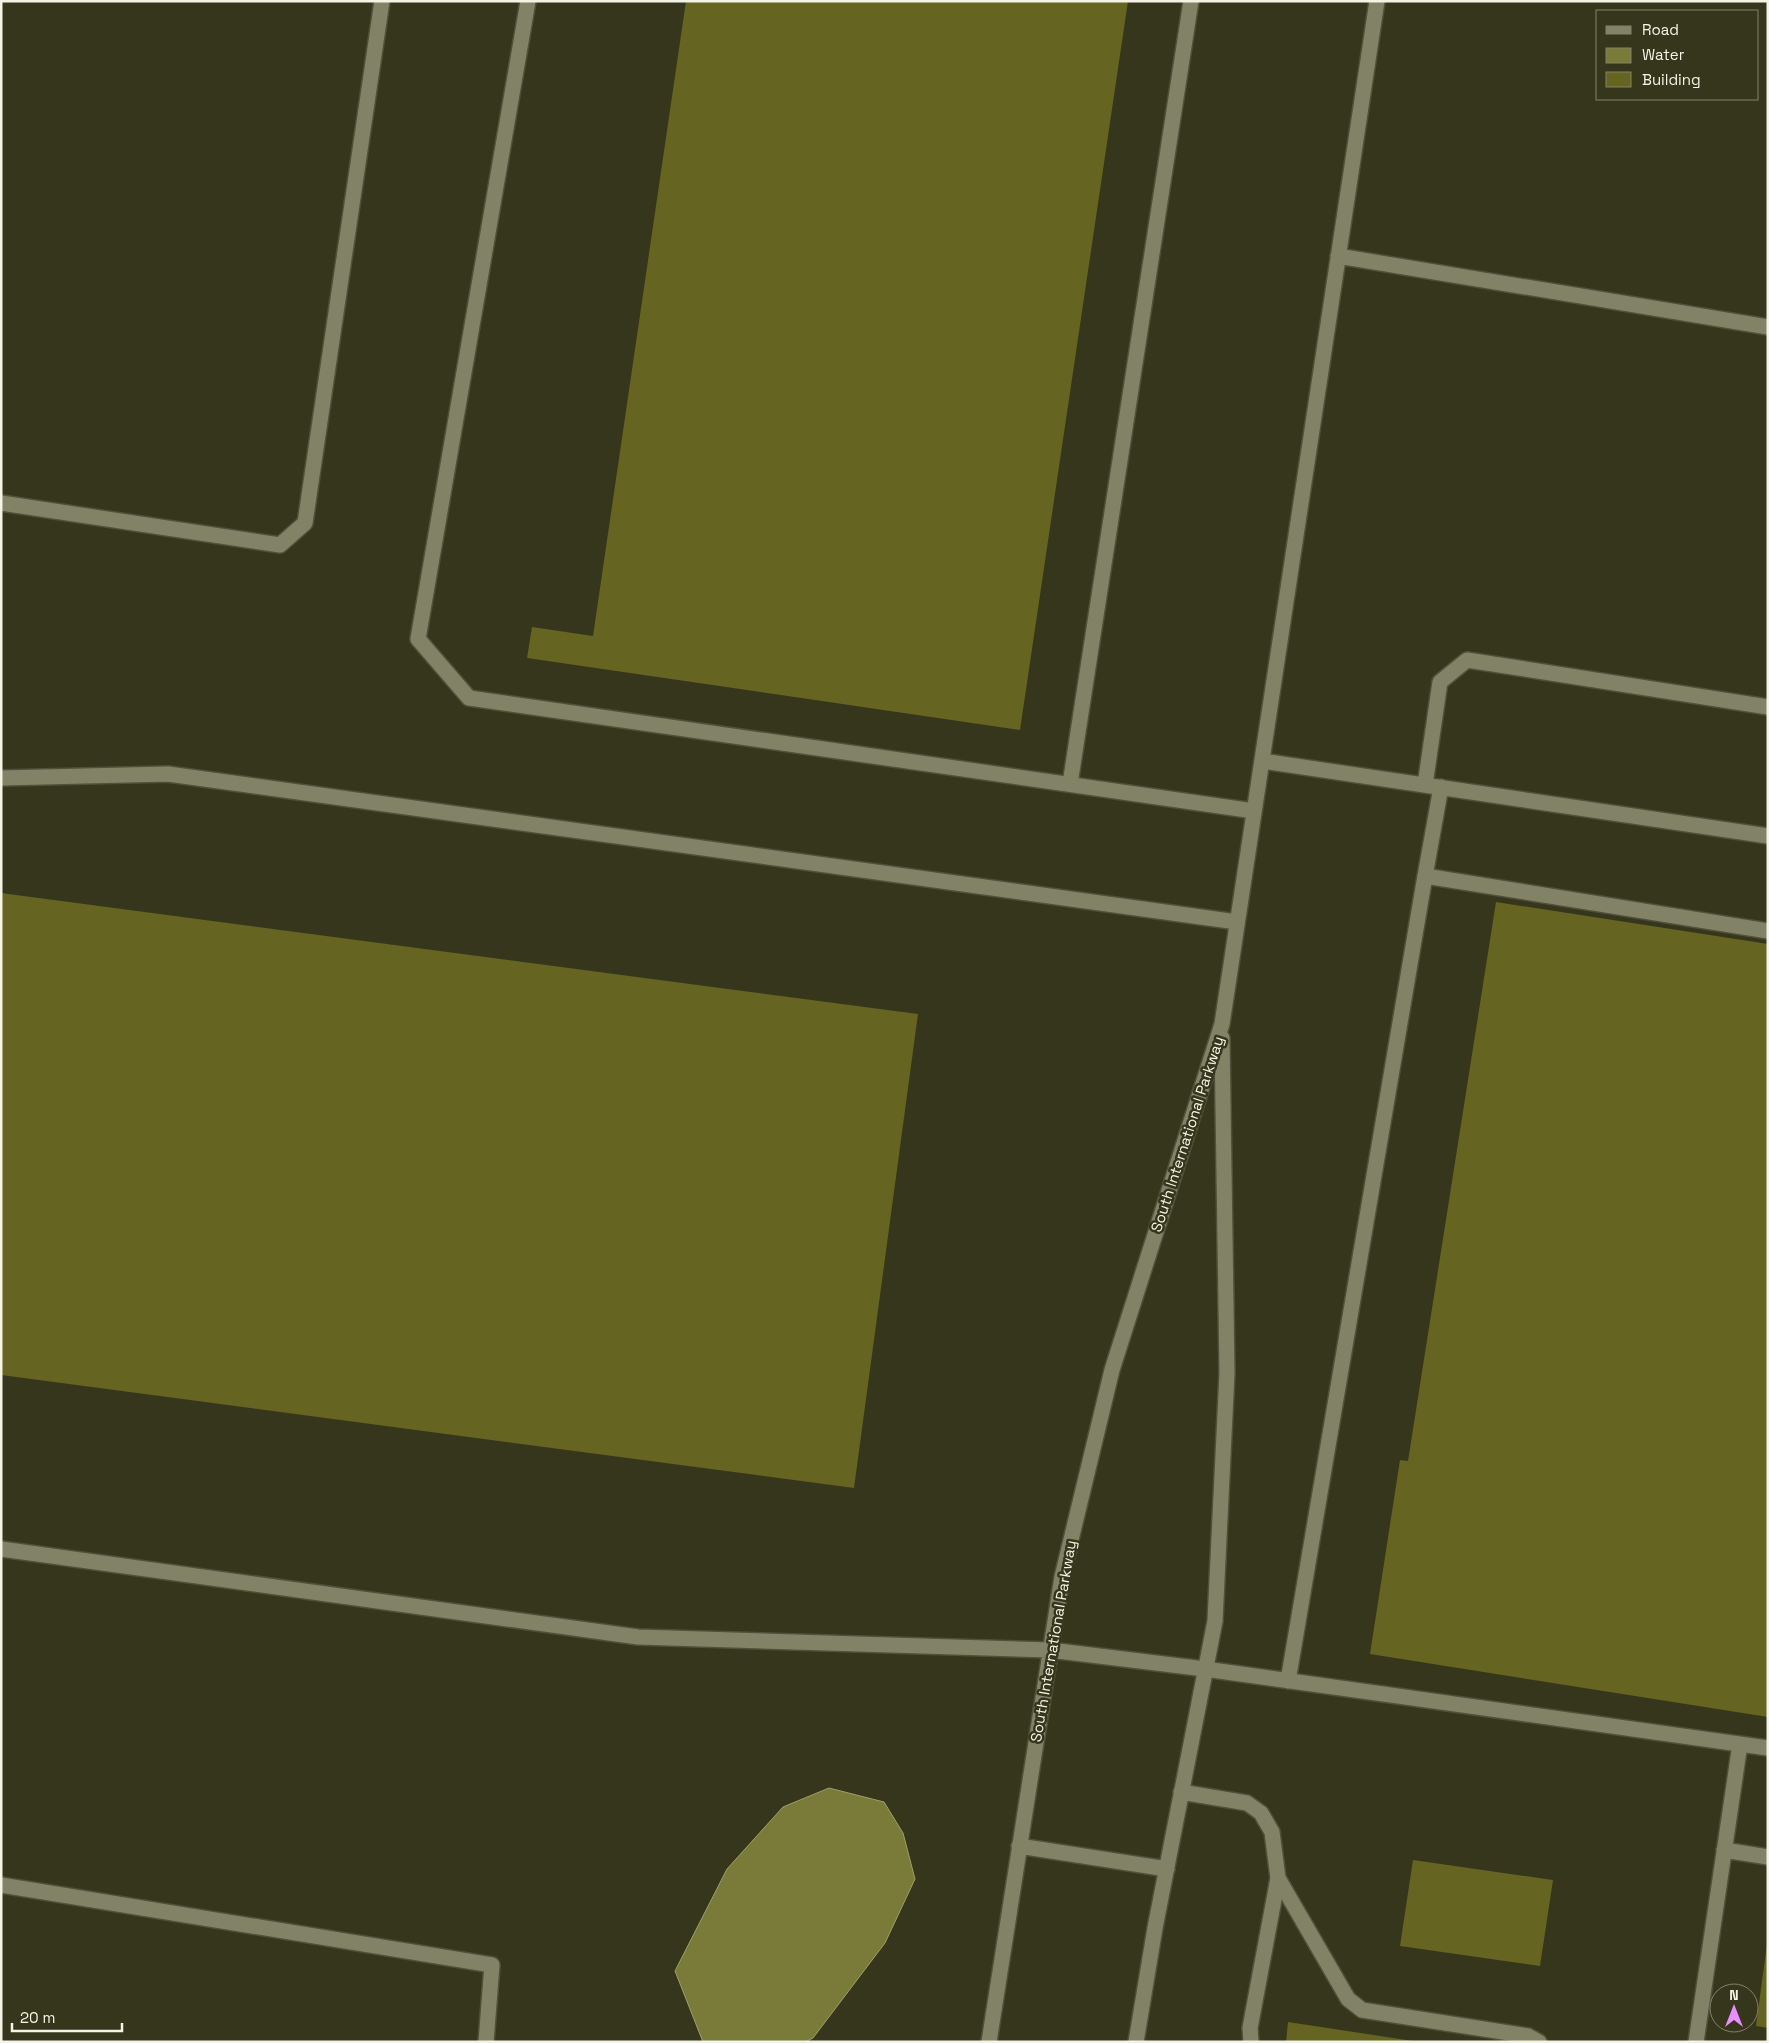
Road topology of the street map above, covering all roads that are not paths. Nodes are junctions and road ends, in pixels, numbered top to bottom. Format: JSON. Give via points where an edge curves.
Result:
{"nodes":[{"id":1,"x":382,"y":1,"type":"edge"},
{"id":2,"x":528,"y":1,"type":"edge"},
{"id":3,"x":1192,"y":1,"type":"edge"},
{"id":4,"x":1377,"y":1,"type":"edge"},
{"id":5,"x":1338,"y":256,"type":"junction"},
{"id":6,"x":1768,"y":326,"type":"edge"},
{"id":7,"x":1,"y":503,"type":"edge"},
{"id":8,"x":1768,"y":707,"type":"edge"},
{"id":9,"x":1262,"y":761,"type":"junction"},
{"id":10,"x":1,"y":778,"type":"edge"},
{"id":11,"x":1070,"y":784,"type":"junction"},
{"id":12,"x":1425,"y":785,"type":"junction"},
{"id":13,"x":1441,"y":787,"type":"junction"},
{"id":14,"x":1254,"y":811,"type":"junction"},
{"id":15,"x":1768,"y":836,"type":"edge"},
{"id":16,"x":1425,"y":876,"type":"junction"},
{"id":17,"x":1237,"y":922,"type":"junction"},
{"id":18,"x":1768,"y":931,"type":"edge"},
{"id":19,"x":1222,"y":1024,"type":"junction"},
{"id":20,"x":1,"y":1549,"type":"edge"},
{"id":21,"x":1050,"y":1650,"type":"junction"},
{"id":22,"x":1205,"y":1669,"type":"junction"},
{"id":23,"x":1288,"y":1681,"type":"junction"},
{"id":24,"x":1740,"y":1744,"type":"junction"},
{"id":25,"x":1768,"y":1748,"type":"edge"},
{"id":26,"x":1181,"y":1792,"type":"junction"},
{"id":27,"x":1019,"y":1846,"type":"junction"},
{"id":28,"x":1724,"y":1850,"type":"junction"},
{"id":29,"x":1768,"y":1857,"type":"edge"},
{"id":30,"x":1167,"y":1869,"type":"junction"},
{"id":31,"x":1278,"y":1878,"type":"junction"},
{"id":32,"x":1,"y":1885,"type":"edge"},
{"id":33,"x":486,"y":2042,"type":"edge"},
{"id":34,"x":988,"y":2042,"type":"edge"},
{"id":35,"x":1136,"y":2042,"type":"edge"},
{"id":36,"x":1251,"y":2042,"type":"edge"},
{"id":37,"x":1539,"y":2042,"type":"edge"},
{"id":38,"x":1696,"y":2042,"type":"edge"}],
"edges":[{"from":1,"to":7,"type":"street","via":[[305,523],[280,545]]},
{"from":2,"to":11,"type":"street","via":[[418,639],[469,698]]},
{"from":3,"to":11,"type":"street"},
{"from":4,"to":5,"type":"street"},
{"from":5,"to":6,"type":"street"},
{"from":5,"to":9,"type":"street"},
{"from":8,"to":12,"type":"street","via":[[1466,660],[1440,682]]},
{"from":9,"to":12,"type":"street"},
{"from":9,"to":14,"type":"street"},
{"from":10,"to":17,"type":"street","via":[[168,774]]},
{"from":11,"to":14,"type":"street"},
{"from":12,"to":13,"type":"street"},
{"from":13,"to":15,"type":"street"},
{"from":13,"to":16,"type":"street"},
{"from":14,"to":17,"type":"street"},
{"from":16,"to":18,"type":"street"},
{"from":16,"to":23,"type":"street"},
{"from":17,"to":19,"type":"street"},
{"from":19,"to":21,"type":"street","name":"South International Parkway","via":[[1112,1370],[1062,1577]]},
{"from":19,"to":22,"type":"street","name":"South International Parkway","via":[[1227,1373],[1214,1621]]},
{"from":20,"to":21,"type":"street","via":[[638,1637]]},
{"from":21,"to":22,"type":"street"},
{"from":21,"to":27,"type":"street","name":"South International Parkway"},
{"from":22,"to":23,"type":"street"},
{"from":22,"to":26,"type":"street","name":"South International Parkway"},
{"from":23,"to":24,"type":"street"},
{"from":24,"to":25,"type":"street"},
{"from":24,"to":28,"type":"street"},
{"from":26,"to":30,"type":"street","name":"South International Parkway"},
{"from":26,"to":31,"type":"street","via":[[1246,1803],[1261,1813],[1272,1832]]},
{"from":27,"to":30,"type":"street"},
{"from":27,"to":34,"type":"street","name":"South International Parkway"},
{"from":28,"to":29,"type":"street"},
{"from":28,"to":38,"type":"street"},
{"from":30,"to":35,"type":"street","name":"South International Parkway"},
{"from":31,"to":36,"type":"street","via":[[1250,2028]]},
{"from":31,"to":37,"type":"street","via":[[1339,1985],[1348,1999],[1362,2010],[1528,2036]]},
{"from":32,"to":33,"type":"street","via":[[492,1965]]}]}
